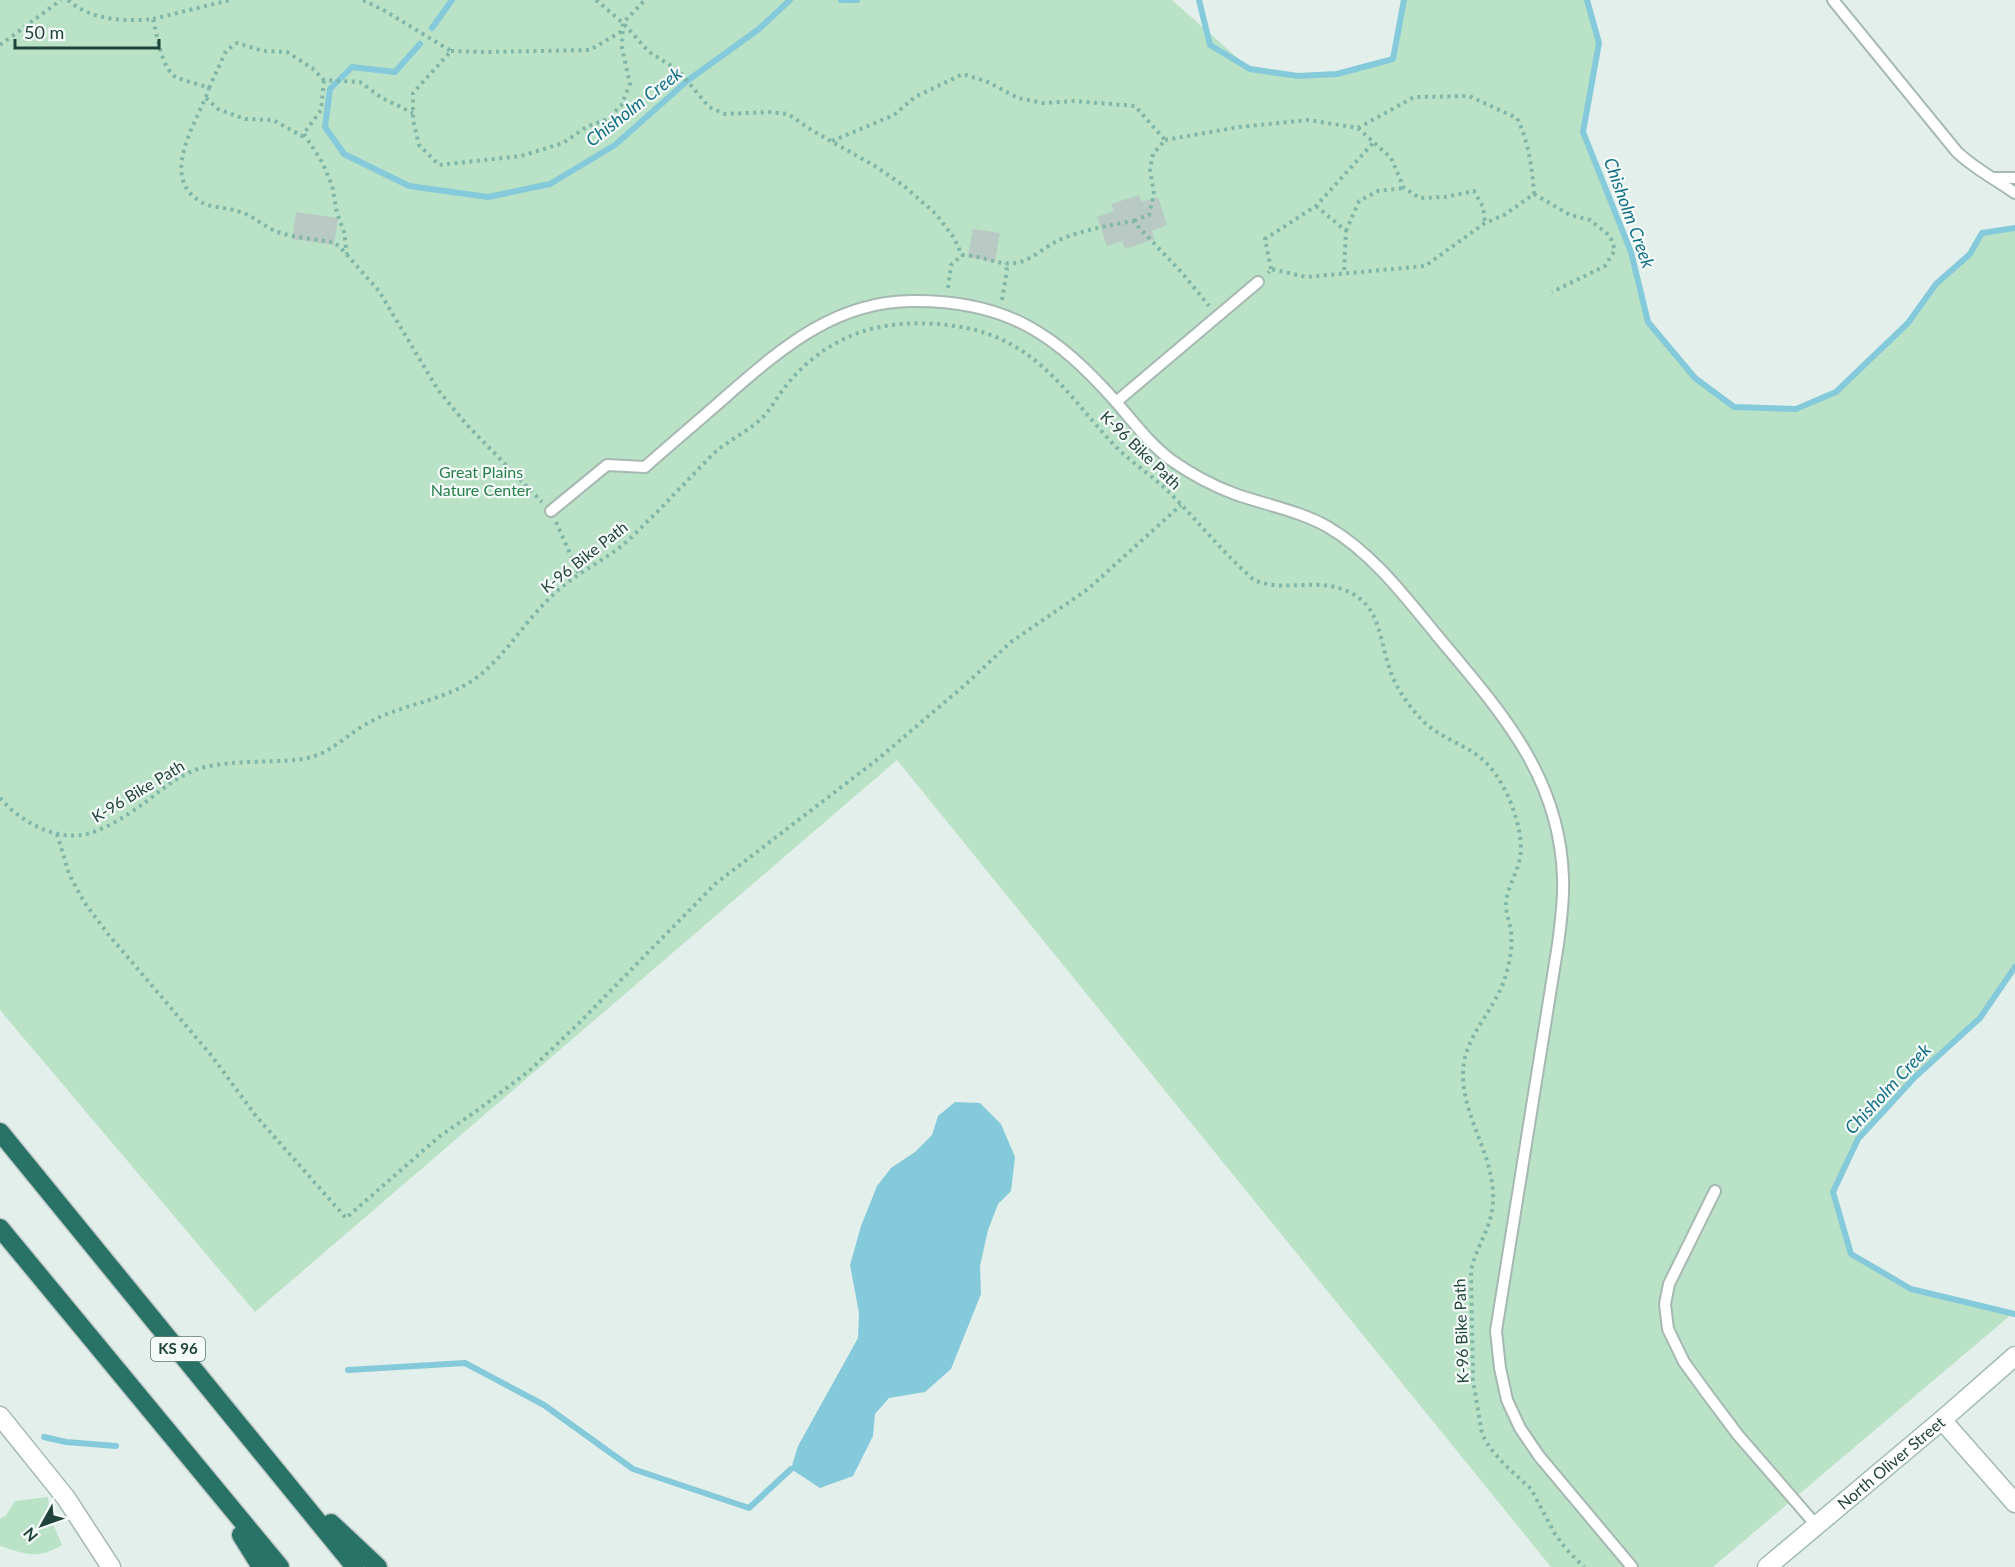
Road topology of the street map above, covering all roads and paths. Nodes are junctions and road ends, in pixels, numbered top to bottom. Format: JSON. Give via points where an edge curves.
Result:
{"nodes":[{"id":1,"x":61,"y":0,"type":"edge"},
{"id":2,"x":68,"y":0,"type":"edge"},
{"id":3,"x":230,"y":0,"type":"edge"},
{"id":4,"x":363,"y":0,"type":"edge"},
{"id":5,"x":596,"y":0,"type":"edge"},
{"id":6,"x":645,"y":0,"type":"edge"},
{"id":7,"x":1833,"y":0,"type":"edge"},
{"id":8,"x":153,"y":19,"type":"junction"},
{"id":9,"x":623,"y":23,"type":"junction"},
{"id":10,"x":623,"y":31,"type":"junction"},
{"id":11,"x":0,"y":45,"type":"edge"},
{"id":12,"x":451,"y":51,"type":"junction"},
{"id":13,"x":324,"y":80,"type":"junction"},
{"id":14,"x":209,"y":88,"type":"junction"},
{"id":15,"x":206,"y":98,"type":"junction"},
{"id":16,"x":413,"y":113,"type":"junction"},
{"id":17,"x":1358,"y":128,"type":"junction"},
{"id":18,"x":304,"y":134,"type":"junction"},
{"id":19,"x":1165,"y":140,"type":"junction"},
{"id":20,"x":832,"y":141,"type":"junction"},
{"id":21,"x":1374,"y":142,"type":"junction"},
{"id":22,"x":1995,"y":178,"type":"junction"},
{"id":23,"x":2015,"y":178,"type":"edge"},
{"id":24,"x":1404,"y":188,"type":"junction"},
{"id":25,"x":2015,"y":193,"type":"edge"},
{"id":26,"x":1534,"y":194,"type":"junction"},
{"id":27,"x":1316,"y":206,"type":"junction"},
{"id":28,"x":1133,"y":221,"type":"junction"},
{"id":29,"x":1485,"y":223,"type":"junction"},
{"id":30,"x":1346,"y":231,"type":"junction"},
{"id":31,"x":347,"y":255,"type":"junction"},
{"id":32,"x":1005,"y":263,"type":"junction"},
{"id":33,"x":1271,"y":269,"type":"junction"},
{"id":34,"x":1344,"y":273,"type":"junction"},
{"id":35,"x":1258,"y":282,"type":"joint"},
{"id":36,"x":1552,"y":292,"type":"dead end"},
{"id":37,"x":999,"y":313,"type":"junction"},
{"id":38,"x":1218,"y":316,"type":"junction"},
{"id":39,"x":1116,"y":402,"type":"junction"},
{"id":40,"x":1181,"y":505,"type":"junction"},
{"id":41,"x":551,"y":511,"type":"junction"},
{"id":42,"x":579,"y":574,"type":"junction"},
{"id":43,"x":0,"y":798,"type":"edge"},
{"id":44,"x":57,"y":834,"type":"junction"},
{"id":45,"x":0,"y":1132,"type":"edge"},
{"id":46,"x":1715,"y":1191,"type":"dead end"},
{"id":47,"x":0,"y":1228,"type":"edge"},
{"id":48,"x":2015,"y":1356,"type":"edge"},
{"id":49,"x":0,"y":1416,"type":"edge"},
{"id":50,"x":1942,"y":1420,"type":"junction"},
{"id":51,"x":202,"y":1473,"type":"junction"},
{"id":52,"x":281,"y":1476,"type":"junction"},
{"id":53,"x":2015,"y":1503,"type":"edge"},
{"id":54,"x":1816,"y":1525,"type":"junction"},
{"id":55,"x":111,"y":1567,"type":"edge"},
{"id":56,"x":261,"y":1567,"type":"edge"},
{"id":57,"x":280,"y":1567,"type":"edge"},
{"id":58,"x":355,"y":1567,"type":"edge"},
{"id":59,"x":378,"y":1567,"type":"edge"},
{"id":60,"x":1584,"y":1567,"type":"edge"},
{"id":61,"x":1632,"y":1567,"type":"edge"},
{"id":62,"x":1767,"y":1567,"type":"edge"}],
"edges":[{"from":1,"to":11,"type":"path"},
{"from":2,"to":8,"type":"path","via":[[74,6],[117,21]]},
{"from":3,"to":8,"type":"path"},
{"from":4,"to":12,"type":"path"},
{"from":5,"to":9,"type":"path"},
{"from":6,"to":9,"type":"path"},
{"from":7,"to":22,"type":"lane","via":[[1957,152],[1973,167]]},
{"from":8,"to":14,"type":"path","via":[[168,72]]},
{"from":9,"to":10,"type":"path"},
{"from":9,"to":20,"type":"path","via":[[649,52],[678,70],[709,107],[725,114],[788,114]]},
{"from":10,"to":12,"type":"path","via":[[590,50]]},
{"from":10,"to":16,"type":"path","via":[[622,48],[630,84],[621,106],[605,120],[563,143],[521,156],[439,165],[419,145]]},
{"from":12,"to":16,"type":"path","via":[[413,93]]},
{"from":13,"to":14,"type":"path","via":[[287,52],[263,51],[237,43],[226,51]]},
{"from":13,"to":16,"type":"path","via":[[360,82]]},
{"from":13,"to":18,"type":"path","via":[[321,110]]},
{"from":14,"to":15,"type":"path"},
{"from":15,"to":18,"type":"path","via":[[218,109],[245,119],[273,120]]},
{"from":15,"to":31,"type":"path","via":[[184,147],[183,176],[191,194],[202,203],[258,219],[276,232],[332,242]]},
{"from":17,"to":19,"type":"path","via":[[1308,120]]},
{"from":17,"to":21,"type":"path"},
{"from":17,"to":26,"type":"path","via":[[1414,98],[1468,96],[1517,118],[1532,159]]},
{"from":18,"to":31,"type":"path","via":[[332,185]]},
{"from":19,"to":20,"type":"path","via":[[1135,106],[1018,98],[963,74],[915,97],[894,115]]},
{"from":19,"to":28,"type":"path","via":[[1153,154],[1150,169],[1154,194],[1149,215]]},
{"from":20,"to":32,"type":"path","via":[[904,186],[936,214],[962,255]]},
{"from":21,"to":24,"type":"path","via":[[1391,158]]},
{"from":21,"to":27,"type":"path"},
{"from":22,"to":23,"type":"lane"},
{"from":22,"to":25,"type":"lane"},
{"from":24,"to":29,"type":"path","via":[[1420,198],[1474,191],[1483,207]]},
{"from":24,"to":30,"type":"path","via":[[1378,191],[1359,201]]},
{"from":26,"to":29,"type":"path"},
{"from":26,"to":36,"type":"path","via":[[1570,215],[1590,220],[1610,236],[1615,250],[1605,266]]},
{"from":27,"to":30,"type":"path"},
{"from":27,"to":33,"type":"path","via":[[1265,239]]},
{"from":28,"to":32,"type":"path","via":[[1085,230],[1018,263]]},
{"from":28,"to":38,"type":"path"},
{"from":29,"to":34,"type":"path","via":[[1425,266]]},
{"from":30,"to":34,"type":"path"},
{"from":31,"to":41,"type":"path","via":[[379,291],[438,390]]},
{"from":32,"to":37,"type":"path"},
{"from":33,"to":34,"type":"path","via":[[1306,277]]},
{"from":33,"to":35,"type":"path"},
{"from":35,"to":38,"type":"lane"},
{"from":37,"to":39,"type":"lane","via":[[1051,339]]},
{"from":37,"to":41,"type":"lane","via":[[946,302],[911,301],[849,312],[780,350],[645,466],[607,465]]},
{"from":38,"to":39,"type":"lane"},
{"from":39,"to":61,"type":"lane","via":[[1169,459],[1198,477],[1232,493],[1300,515],[1358,548],[1387,576],[1515,731],[1532,760],[1547,795],[1560,848],[1563,906],[1496,1331],[1500,1368],[1507,1400],[1520,1428]]},
{"from":40,"to":42,"type":"path","name":"K-96 Bike Path","via":[[1114,445],[1053,375],[1020,349],[972,329],[893,325],[841,340],[820,353],[783,388],[765,416],[715,453],[633,536]]},
{"from":40,"to":44,"type":"path","via":[[1088,589],[1011,642],[878,759],[715,884],[529,1071],[440,1136],[346,1218],[255,1116],[211,1055],[108,934],[69,874]]},
{"from":40,"to":60,"type":"path","name":"K-96 Bike Path","via":[[1254,580],[1263,584],[1334,586],[1364,602],[1378,625],[1397,687],[1411,707],[1435,731],[1476,753],[1504,786],[1520,837],[1521,856],[1506,897],[1512,950],[1502,984],[1468,1047],[1463,1077],[1469,1111],[1492,1173],[1494,1195],[1493,1216],[1475,1252],[1471,1270],[1473,1380],[1482,1434],[1531,1489],[1555,1534]]},
{"from":41,"to":42,"type":"path"},
{"from":42,"to":44,"type":"path","name":"K-96 Bike Path","via":[[554,593],[489,668],[469,683],[364,725],[319,755],[200,768],[173,781],[96,832],[78,836]]},
{"from":43,"to":44,"type":"path","name":"K-96 Bike Path","via":[[15,814]]},
{"from":45,"to":52,"type":"highway","number":"KS 96"},
{"from":46,"to":54,"type":"lane","via":[[1669,1284],[1665,1304],[1668,1329],[1684,1362],[1738,1435]]},
{"from":47,"to":51,"type":"highway"},
{"from":48,"to":50,"type":"main road","name":"North Oliver Street"},
{"from":49,"to":55,"type":"main road","via":[[66,1498]]},
{"from":50,"to":53,"type":"main road"},
{"from":50,"to":54,"type":"main road","name":"North Oliver Street"},
{"from":51,"to":56,"type":"highway"},
{"from":51,"to":57,"type":"highway"},
{"from":52,"to":58,"type":"highway","number":"KS 96"},
{"from":52,"to":59,"type":"highway"},
{"from":54,"to":62,"type":"main road","name":"North Oliver Street"}]}
